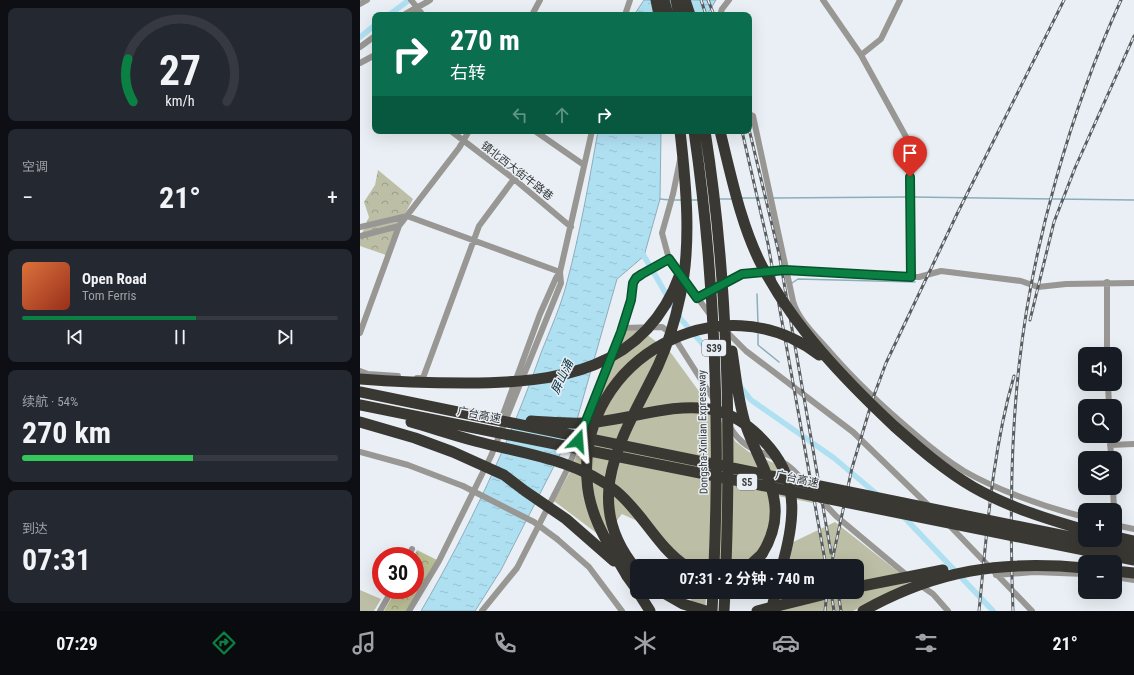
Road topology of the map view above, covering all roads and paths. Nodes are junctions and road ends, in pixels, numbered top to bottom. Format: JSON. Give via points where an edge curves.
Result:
{"nodes":[{"id":1,"x":367,"y":0,"type":"edge"},
{"id":2,"x":430,"y":0,"type":"edge"},
{"id":3,"x":540,"y":0,"type":"edge"},
{"id":4,"x":630,"y":0,"type":"edge"},
{"id":5,"x":656,"y":0,"type":"edge"},
{"id":6,"x":664,"y":0,"type":"edge"},
{"id":7,"x":676,"y":0,"type":"edge"},
{"id":8,"x":685,"y":0,"type":"edge"},
{"id":9,"x":729,"y":0,"type":"edge"},
{"id":10,"x":823,"y":0,"type":"edge"},
{"id":11,"x":900,"y":0,"type":"edge"},
{"id":12,"x":360,"y":4,"type":"edge"},
{"id":13,"x":414,"y":4,"type":"edge"},
{"id":14,"x":408,"y":12,"type":"edge"},
{"id":15,"x":421,"y":12,"type":"edge"},
{"id":16,"x":534,"y":12,"type":"edge"},
{"id":17,"x":626,"y":12,"type":"edge"},
{"id":18,"x":659,"y":12,"type":"edge"},
{"id":19,"x":667,"y":12,"type":"edge"},
{"id":20,"x":678,"y":12,"type":"edge"},
{"id":21,"x":689,"y":12,"type":"edge"},
{"id":22,"x":721,"y":12,"type":"edge"},
{"id":23,"x":372,"y":38,"type":"edge"},
{"id":24,"x":360,"y":47,"type":"edge"},
{"id":25,"x":862,"y":55,"type":"junction"},
{"id":26,"x":372,"y":57,"type":"edge"},
{"id":27,"x":360,"y":63,"type":"edge"},
{"id":28,"x":752,"y":116,"type":"edge"},
{"id":29,"x":455,"y":134,"type":"edge"},
{"id":30,"x":467,"y":134,"type":"edge"},
{"id":31,"x":539,"y":134,"type":"edge"},
{"id":32,"x":591,"y":134,"type":"edge"},
{"id":33,"x":680,"y":134,"type":"edge"},
{"id":34,"x":684,"y":134,"type":"edge"},
{"id":35,"x":694,"y":134,"type":"edge"},
{"id":36,"x":705,"y":134,"type":"edge"},
{"id":37,"x":721,"y":134,"type":"edge"},
{"id":38,"x":463,"y":141,"type":"junction"},
{"id":39,"x":584,"y":165,"type":"junction"},
{"id":40,"x":514,"y":179,"type":"junction"},
{"id":41,"x":407,"y":216,"type":"junction"},
{"id":42,"x":399,"y":226,"type":"junction"},
{"id":43,"x":360,"y":227,"type":"edge"},
{"id":44,"x":571,"y":227,"type":"junction"},
{"id":45,"x":360,"y":236,"type":"edge"},
{"id":46,"x":475,"y":240,"type":"junction"},
{"id":47,"x":685,"y":256,"type":"junction"},
{"id":48,"x":669,"y":259,"type":"junction"},
{"id":49,"x":785,"y":270,"type":"junction"},
{"id":50,"x":560,"y":272,"type":"junction"},
{"id":51,"x":911,"y":277,"type":"junction"},
{"id":52,"x":1107,"y":282,"type":"junction"},
{"id":53,"x":1134,"y":283,"type":"edge"},
{"id":54,"x":697,"y":298,"type":"junction"},
{"id":55,"x":724,"y":304,"type":"junction"},
{"id":56,"x":622,"y":328,"type":"junction"},
{"id":57,"x":360,"y":333,"type":"edge"},
{"id":58,"x":1107,"y":347,"type":"edge"},
{"id":59,"x":360,"y":371,"type":"edge"},
{"id":60,"x":843,"y":374,"type":"junction"},
{"id":61,"x":360,"y":380,"type":"edge"},
{"id":62,"x":360,"y":392,"type":"edge"},
{"id":63,"x":360,"y":405,"type":"edge"},
{"id":64,"x":360,"y":408,"type":"edge"},
{"id":65,"x":469,"y":414,"type":"junction"},
{"id":66,"x":360,"y":422,"type":"edge"},
{"id":67,"x":1134,"y":444,"type":"edge"},
{"id":68,"x":1110,"y":445,"type":"joint"},
{"id":69,"x":1110,"y":451,"type":"edge"},
{"id":70,"x":360,"y":452,"type":"edge"},
{"id":71,"x":1078,"y":515,"type":"edge"},
{"id":72,"x":1122,"y":526,"type":"edge"},
{"id":73,"x":1078,"y":528,"type":"edge"},
{"id":74,"x":1134,"y":529,"type":"edge"},
{"id":75,"x":1078,"y":538,"type":"edge"},
{"id":76,"x":1122,"y":538,"type":"edge"},
{"id":77,"x":1134,"y":541,"type":"edge"},
{"id":78,"x":1120,"y":547,"type":"edge"},
{"id":79,"x":1134,"y":550,"type":"edge"},
{"id":80,"x":678,"y":559,"type":"edge"},
{"id":81,"x":714,"y":559,"type":"edge"},
{"id":82,"x":726,"y":559,"type":"edge"},
{"id":83,"x":757,"y":559,"type":"edge"},
{"id":84,"x":784,"y":559,"type":"edge"},
{"id":85,"x":1134,"y":560,"type":"edge"},
{"id":86,"x":630,"y":561,"type":"edge"},
{"id":87,"x":985,"y":567,"type":"junction"},
{"id":88,"x":1078,"y":568,"type":"edge"},
{"id":89,"x":1122,"y":572,"type":"edge"},
{"id":90,"x":1134,"y":573,"type":"edge"},
{"id":91,"x":1078,"y":574,"type":"edge"},
{"id":92,"x":996,"y":575,"type":"junction"},
{"id":93,"x":627,"y":576,"type":"junction"},
{"id":94,"x":1122,"y":578,"type":"edge"},
{"id":95,"x":630,"y":580,"type":"edge"},
{"id":96,"x":1134,"y":580,"type":"edge"},
{"id":97,"x":864,"y":586,"type":"edge"},
{"id":98,"x":922,"y":587,"type":"junction"},
{"id":99,"x":387,"y":599,"type":"edge"},
{"id":100,"x":643,"y":599,"type":"edge"},
{"id":101,"x":674,"y":599,"type":"edge"},
{"id":102,"x":713,"y":599,"type":"edge"},
{"id":103,"x":725,"y":599,"type":"edge"},
{"id":104,"x":774,"y":599,"type":"edge"},
{"id":105,"x":806,"y":599,"type":"edge"},
{"id":106,"x":380,"y":611,"type":"edge"},
{"id":107,"x":410,"y":611,"type":"edge"},
{"id":108,"x":482,"y":611,"type":"edge"},
{"id":109,"x":622,"y":611,"type":"edge"},
{"id":110,"x":650,"y":611,"type":"edge"},
{"id":111,"x":706,"y":611,"type":"edge"},
{"id":112,"x":712,"y":611,"type":"edge"},
{"id":113,"x":724,"y":611,"type":"edge"},
{"id":114,"x":757,"y":611,"type":"edge"},
{"id":115,"x":771,"y":611,"type":"edge"},
{"id":116,"x":863,"y":611,"type":"edge"},
{"id":117,"x":874,"y":611,"type":"edge"},
{"id":118,"x":948,"y":611,"type":"edge"},
{"id":119,"x":1032,"y":611,"type":"edge"}],
"edges":[{"from":1,"to":12,"type":"street"},
{"from":2,"to":13,"type":"street"},
{"from":3,"to":16,"type":"street"},
{"from":4,"to":17,"type":"street"},
{"from":5,"to":18,"type":"highway"},
{"from":6,"to":19,"type":"highway"},
{"from":7,"to":20,"type":"highway"},
{"from":8,"to":21,"type":"highway"},
{"from":9,"to":22,"type":"street"},
{"from":10,"to":25,"type":"street"},
{"from":11,"to":25,"type":"street","via":[[881,39]]},
{"from":13,"to":14,"type":"street"},
{"from":13,"to":15,"type":"street"},
{"from":23,"to":24,"type":"street"},
{"from":25,"to":51,"type":"street","via":[[911,146]]},
{"from":26,"to":27,"type":"street"},
{"from":28,"to":49,"type":"street"},
{"from":29,"to":38,"type":"street","name":"镇北西大街牛路巷"},
{"from":30,"to":38,"type":"street"},
{"from":31,"to":39,"type":"street"},
{"from":32,"to":39,"type":"street"},
{"from":33,"to":47,"type":"highway","bridge":true,"via":[[686,204]]},
{"from":34,"to":48,"type":"street","via":[[673,194],[662,229]]},
{"from":35,"to":81,"type":"highway","name":"Dongsha-Xinlian Expressway","number":"S39","bridge":true,"via":[[710,267],[714,340],[717,447]]},
{"from":36,"to":55,"type":"highway","number":"S39","bridge":true,"via":[[712,175]]},
{"from":37,"to":60,"type":"highway","bridge":true,"via":[[740,212],[761,265],[785,305]]},
{"from":38,"to":40,"type":"street","name":"镇北西大街牛路巷"},
{"from":38,"to":41,"type":"street"},
{"from":39,"to":44,"type":"street"},
{"from":40,"to":44,"type":"street","name":"镇北西大街牛路巷"},
{"from":40,"to":46,"type":"street","via":[[479,226]]},
{"from":41,"to":42,"type":"street"},
{"from":41,"to":43,"type":"street"},
{"from":41,"to":46,"type":"street"},
{"from":42,"to":45,"type":"street"},
{"from":42,"to":57,"type":"street"},
{"from":44,"to":50,"type":"street"},
{"from":46,"to":50,"type":"street"},
{"from":46,"to":59,"type":"street","via":[[423,378],[368,374]]},
{"from":47,"to":61,"type":"highway","bridge":true,"via":[[672,294],[662,311],[645,331],[614,356],[590,368],[547,378],[495,383]]},
{"from":47,"to":86,"type":"highway","bridge":true,"via":[[681,296],[669,337],[623,435],[610,476],[613,525]]},
{"from":48,"to":54,"type":"street"},
{"from":48,"to":56,"type":"street","via":[[636,278]]},
{"from":49,"to":51,"type":"street"},
{"from":49,"to":54,"type":"street","via":[[742,274]]},
{"from":49,"to":71,"type":"street","via":[[794,305],[800,316],[848,372],[888,411],[962,470],[1038,502]]},
{"from":50,"to":107,"type":"street","via":[[540,314],[496,434],[491,456],[439,561]]},
{"from":51,"to":52,"type":"street","via":[[940,271],[1021,281],[1038,287]]},
{"from":52,"to":53,"type":"street"},
{"from":52,"to":58,"type":"street"},
{"from":54,"to":92,"type":"street","via":[[709,315],[746,350],[853,432],[965,539]]},
{"from":55,"to":82,"type":"highway","number":"S39","bridge":true,"via":[[728,451]]},
{"from":55,"to":83,"type":"highway","bridge":true,"via":[[742,412],[768,480],[776,518],[771,541]]},
{"from":56,"to":98,"type":"street","via":[[662,327],[672,334],[737,439],[749,448],[791,468],[836,516]]},
{"from":56,"to":108,"type":"street","via":[[569,466],[517,568]]},
{"from":60,"to":73,"type":"highway","bridge":true,"via":[[865,398],[927,455],[973,487],[1028,513]]},
{"from":60,"to":93,"type":"highway","bridge":true,"via":[[810,348],[790,338],[766,329],[744,326],[706,328],[688,332],[666,342],[629,368],[606,395],[598,410],[590,435],[586,468],[588,496],[598,527]]},
{"from":62,"to":65,"type":"highway","name":"广台高速","number":"S5","bridge":true},
{"from":63,"to":85,"type":"highway","name":"广台高速","number":"S5","bridge":true},
{"from":64,"to":80,"type":"highway","bridge":true,"via":[[583,470],[602,481],[626,501]]},
{"from":65,"to":75,"type":"highway","name":"广台高速","number":"S5","bridge":true},
{"from":65,"to":84,"type":"highway","bridge":true,"via":[[577,423],[677,409],[705,408],[732,415],[766,442],[785,472],[793,519]]},
{"from":66,"to":93,"type":"highway","bridge":true,"via":[[415,438],[504,475],[566,519],[600,548]]},
{"from":67,"to":68,"type":"street"},
{"from":68,"to":69,"type":"street"},
{"from":70,"to":109,"type":"street","bridge":true,"via":[[408,465],[463,486],[534,522],[589,567]]},
{"from":72,"to":74,"type":"street"},
{"from":76,"to":77,"type":"highway"},
{"from":78,"to":79,"type":"highway","name":"广台高速","number":"S5"},
{"from":87,"to":88,"type":"highway","bridge":true},
{"from":87,"to":97,"type":"highway","bridge":true,"via":[[940,570]]},
{"from":87,"to":116,"type":"highway","bridge":true,"via":[[926,581],[904,589]]},
{"from":89,"to":90,"type":"highway"},
{"from":91,"to":92,"type":"street","via":[[1034,572]]},
{"from":92,"to":119,"type":"street"},
{"from":93,"to":95,"type":"highway"},
{"from":94,"to":96,"type":"street"},
{"from":98,"to":117,"type":"street"},
{"from":98,"to":118,"type":"street","via":[[933,594]]},
{"from":99,"to":106,"type":"street"},
{"from":100,"to":110,"type":"highway"},
{"from":101,"to":111,"type":"highway"},
{"from":102,"to":112,"type":"highway"},
{"from":103,"to":113,"type":"highway"},
{"from":104,"to":115,"type":"highway","bridge":true},
{"from":105,"to":114,"type":"highway"}]}
